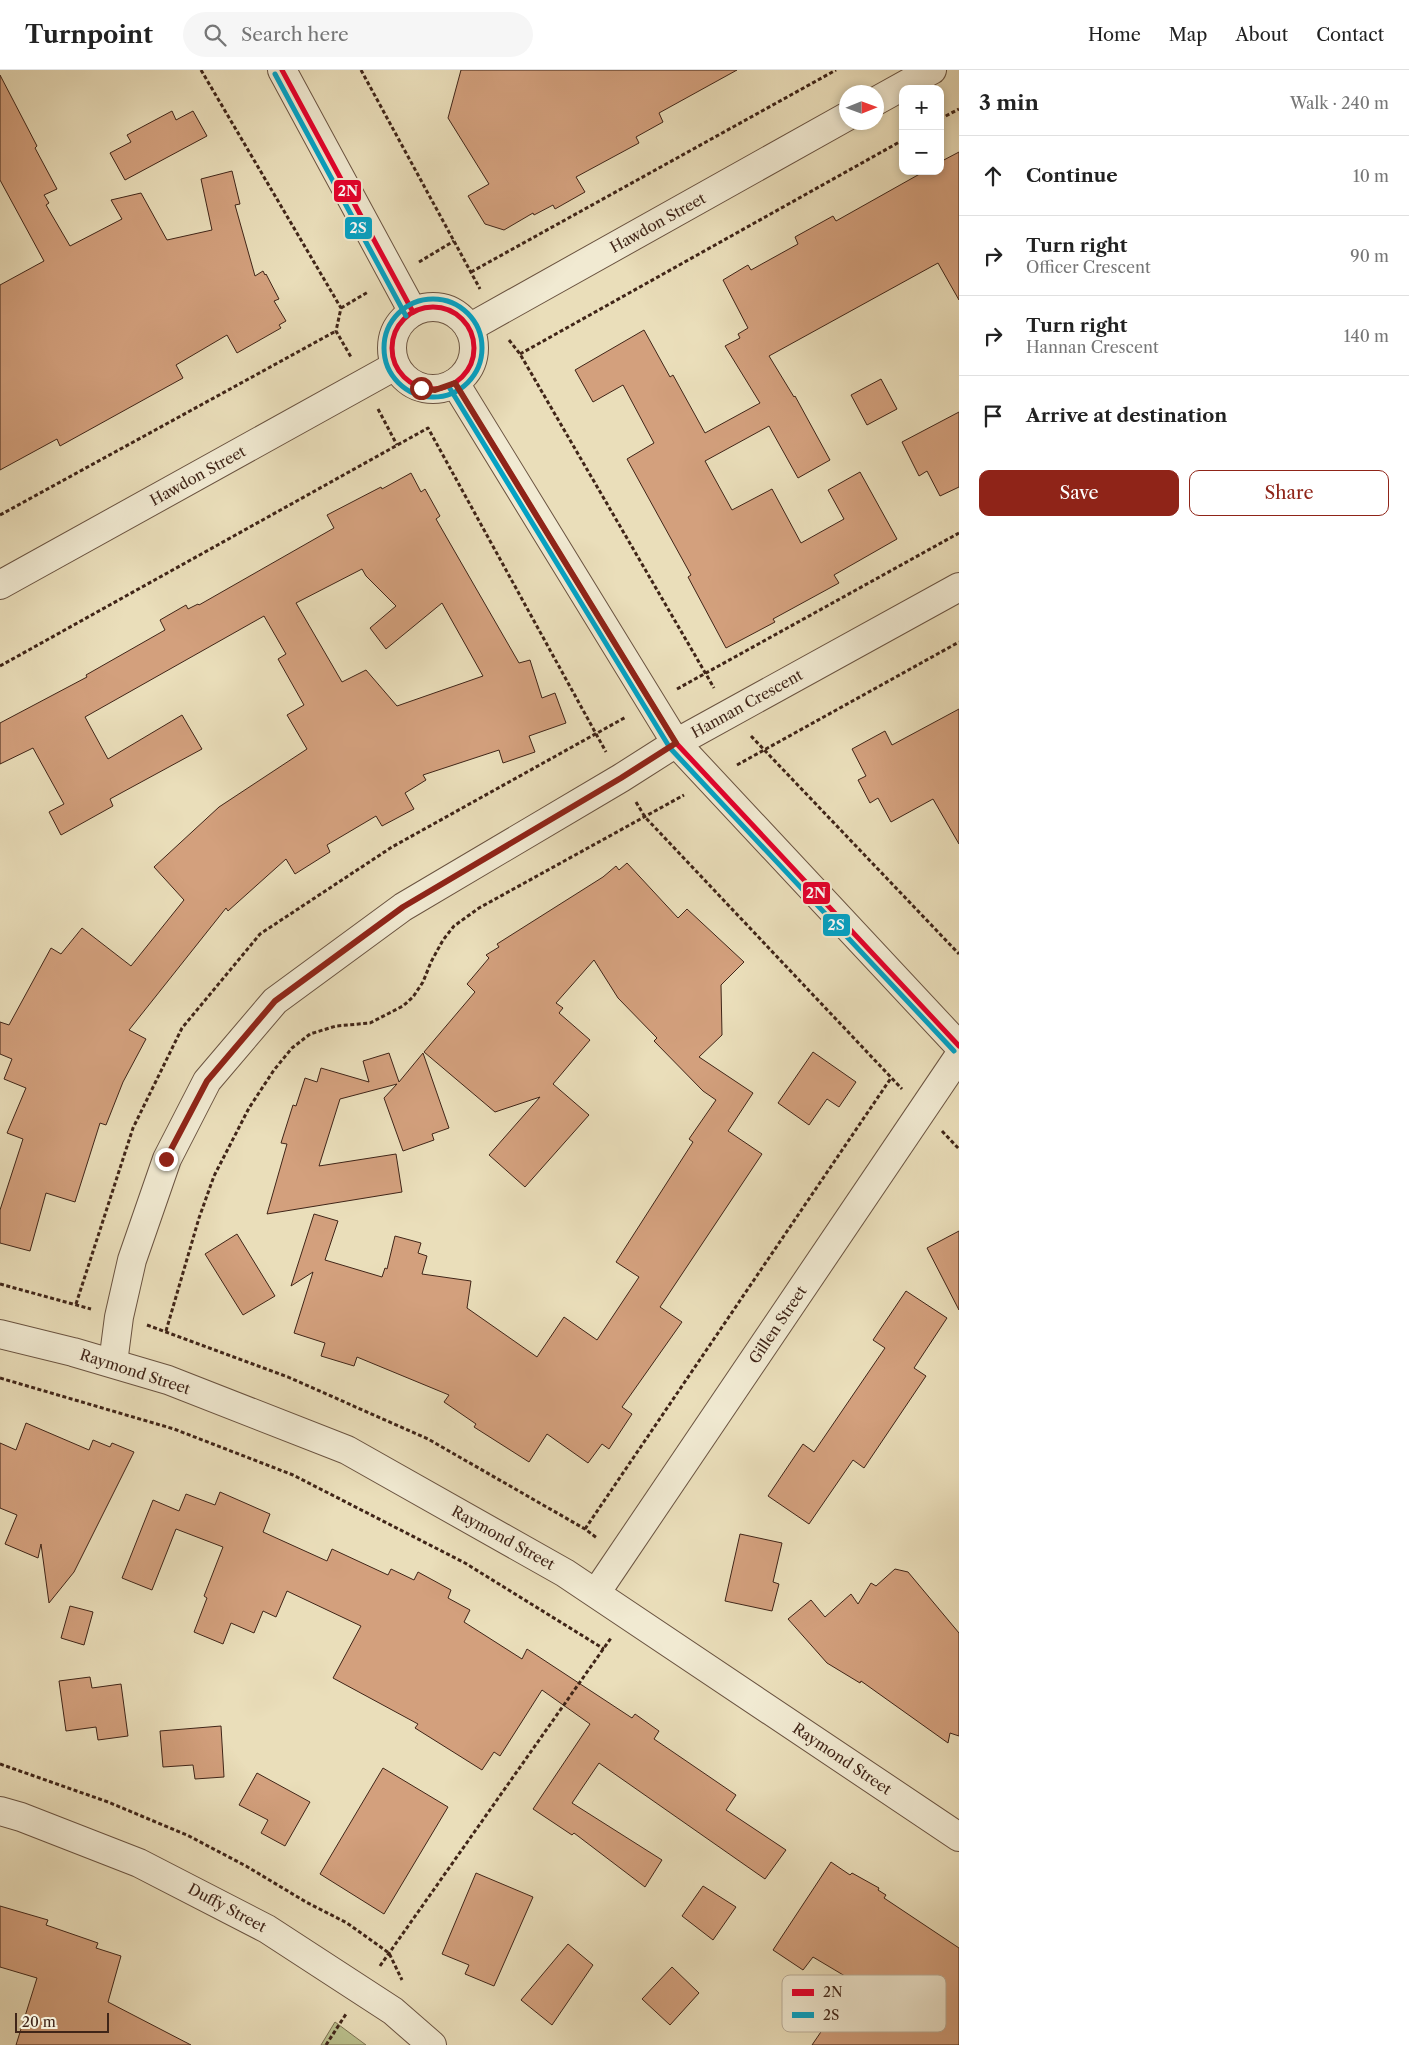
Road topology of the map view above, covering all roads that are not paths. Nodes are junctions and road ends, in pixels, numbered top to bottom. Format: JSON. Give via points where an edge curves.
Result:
{"nodes":[{"id":1,"x":282,"y":70,"type":"edge"},
{"id":2,"x":932,"y":70,"type":"edge"},
{"id":3,"x":884,"y":97,"type":"edge"},
{"id":4,"x":839,"y":121,"type":"edge"},
{"id":5,"x":413,"y":312,"type":"junction"},
{"id":6,"x":469,"y":328,"type":"junction"},
{"id":7,"x":395,"y":366,"type":"junction"},
{"id":8,"x":455,"y":383,"type":"junction"},
{"id":9,"x":0,"y":585,"type":"edge"},
{"id":10,"x":959,"y":587,"type":"edge"},
{"id":11,"x":676,"y":743,"type":"junction"},
{"id":12,"x":959,"y":1046,"type":"edge"},
{"id":13,"x":959,"y":1056,"type":"edge"},
{"id":14,"x":0,"y":1334,"type":"edge"},
{"id":15,"x":113,"y":1363,"type":"junction"},
{"id":16,"x":596,"y":1593,"type":"junction"},
{"id":17,"x":0,"y":1811,"type":"edge"},
{"id":18,"x":959,"y":1837,"type":"edge"},
{"id":19,"x":432,"y":2045,"type":"edge"}],
"edges":[{"from":1,"to":5,"type":"street"},
{"from":2,"to":3,"type":"street"},
{"from":4,"to":6,"type":"street","name":"Hawdon Street"},
{"from":5,"to":6,"type":"street","via":[[433,307],[448,310]]},
{"from":5,"to":7,"type":"street","via":[[401,322],[393,336]]},
{"from":6,"to":8,"type":"street","via":[[473,339],[473,358],[468,370]]},
{"from":7,"to":8,"type":"street","via":[[409,382],[421,388],[435,390]]},
{"from":7,"to":9,"type":"street","name":"Hawdon Street"},
{"from":8,"to":11,"type":"street"},
{"from":10,"to":11,"type":"street","name":"Hannan Crescent"},
{"from":11,"to":12,"type":"street"},
{"from":11,"to":15,"type":"street","name":"Hannan Crescent","via":[[403,907],[275,1001],[207,1081],[166,1159],[132,1260]]},
{"from":13,"to":16,"type":"street","name":"Gillen Street"},
{"from":14,"to":15,"type":"street","name":"Raymond Street"},
{"from":15,"to":16,"type":"street","name":"Raymond Street","via":[[168,1380],[347,1450]]},
{"from":16,"to":18,"type":"street","name":"Raymond Street"},
{"from":17,"to":19,"type":"street","name":"Duffy Street","via":[[139,1863],[268,1929],[393,2011]]}]}
